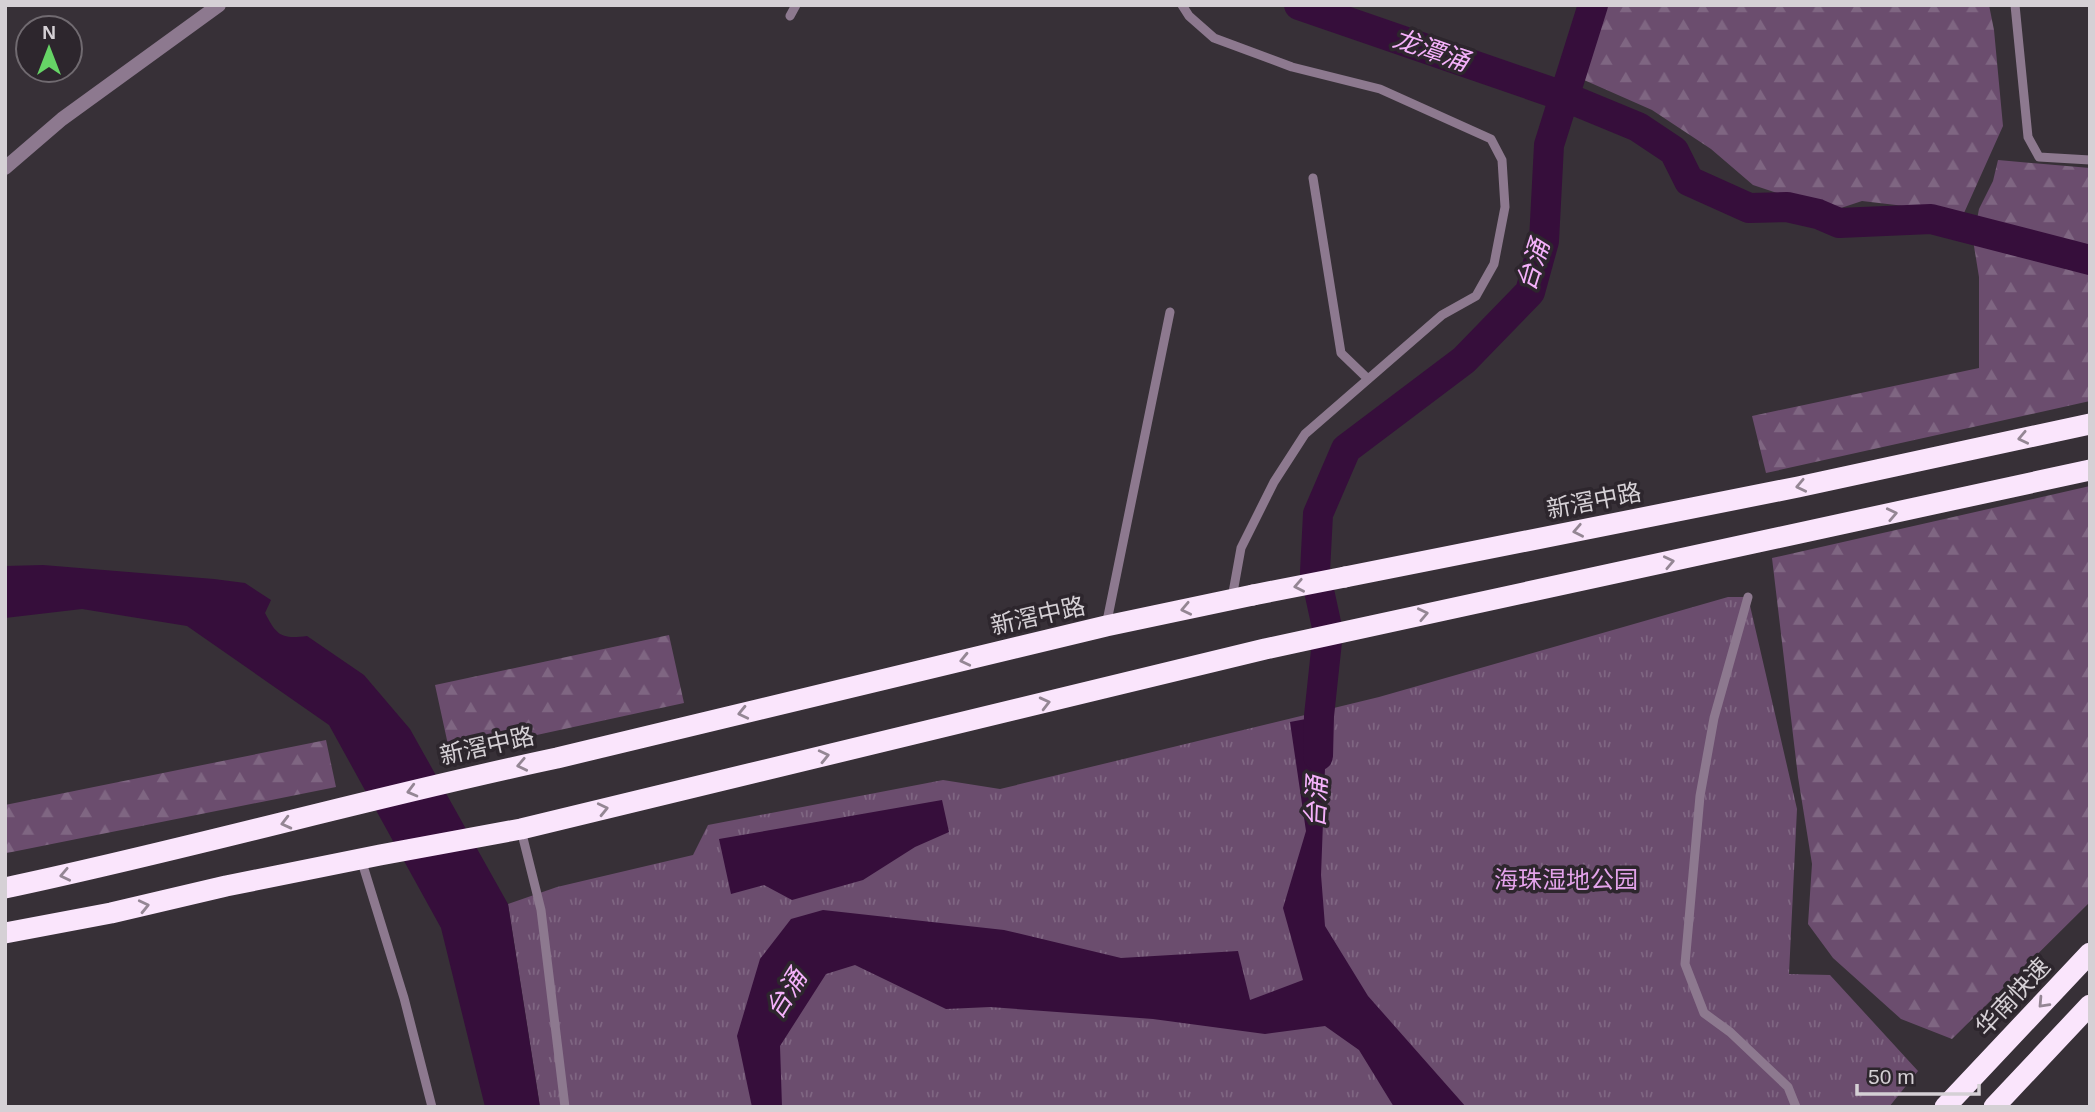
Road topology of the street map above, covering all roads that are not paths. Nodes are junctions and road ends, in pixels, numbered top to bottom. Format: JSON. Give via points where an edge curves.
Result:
{"nodes":[{"id":1,"x":219,"y":5,"type":"edge"},
{"id":2,"x":796,"y":5,"type":"edge"},
{"id":3,"x":1182,"y":5,"type":"edge"},
{"id":4,"x":2015,"y":5,"type":"edge"},
{"id":5,"x":790,"y":16,"type":"dead end"},
{"id":6,"x":2090,"y":160,"type":"edge"},
{"id":7,"x":5,"y":168,"type":"edge"},
{"id":8,"x":1313,"y":178,"type":"dead end"},
{"id":9,"x":1170,"y":312,"type":"dead end"},
{"id":10,"x":1368,"y":379,"type":"junction"},
{"id":11,"x":2090,"y":424,"type":"edge"},
{"id":12,"x":2090,"y":470,"type":"edge"},
{"id":13,"x":1748,"y":597,"type":"dead end"},
{"id":14,"x":1231,"y":600,"type":"junction"},
{"id":15,"x":1106,"y":626,"type":"junction"},
{"id":16,"x":521,"y":829,"type":"junction"},
{"id":17,"x":371,"y":857,"type":"junction"},
{"id":18,"x":5,"y":888,"type":"edge"},
{"id":19,"x":5,"y":933,"type":"edge"},
{"id":20,"x":2090,"y":953,"type":"edge"},
{"id":21,"x":2090,"y":1005,"type":"edge"},
{"id":22,"x":432,"y":1107,"type":"edge"},
{"id":23,"x":565,"y":1107,"type":"edge"},
{"id":24,"x":1796,"y":1107,"type":"edge"},
{"id":25,"x":1945,"y":1107,"type":"edge"},
{"id":26,"x":1994,"y":1107,"type":"edge"}],
"edges":[{"from":1,"to":7,"type":"street","via":[[62,119]]},
{"from":2,"to":5,"type":"lane"},
{"from":3,"to":10,"type":"lane","via":[[1214,38],[1292,67],[1380,89],[1491,139],[1502,160],[1505,207],[1494,264],[1476,296],[1442,315]]},
{"from":4,"to":6,"type":"lane","via":[[2028,138],[2039,158]]},
{"from":8,"to":10,"type":"lane","via":[[1341,353]]},
{"from":9,"to":15,"type":"lane"},
{"from":10,"to":14,"type":"lane","via":[[1305,434],[1274,482],[1241,548]]},
{"from":11,"to":14,"type":"highway","name":"新滘中路","one_way":true,"bridge":true},
{"from":16,"to":12,"type":"highway","one_way":true,"via":[[1356,628]]},
{"from":13,"to":24,"type":"lane","via":[[1714,718],[1700,796],[1685,964],[1704,1013],[1788,1087]]},
{"from":14,"to":15,"type":"highway","name":"新滘中路","one_way":true},
{"from":15,"to":18,"type":"highway","name":"新滘中路","one_way":true},
{"from":16,"to":17,"type":"highway"},
{"from":16,"to":23,"type":"lane","via":[[541,910]]},
{"from":19,"to":17,"type":"highway","one_way":true},
{"from":17,"to":22,"type":"lane"},
{"from":20,"to":25,"type":"highway","name":"华南快速","one_way":true},
{"from":21,"to":26,"type":"highway"}]}
